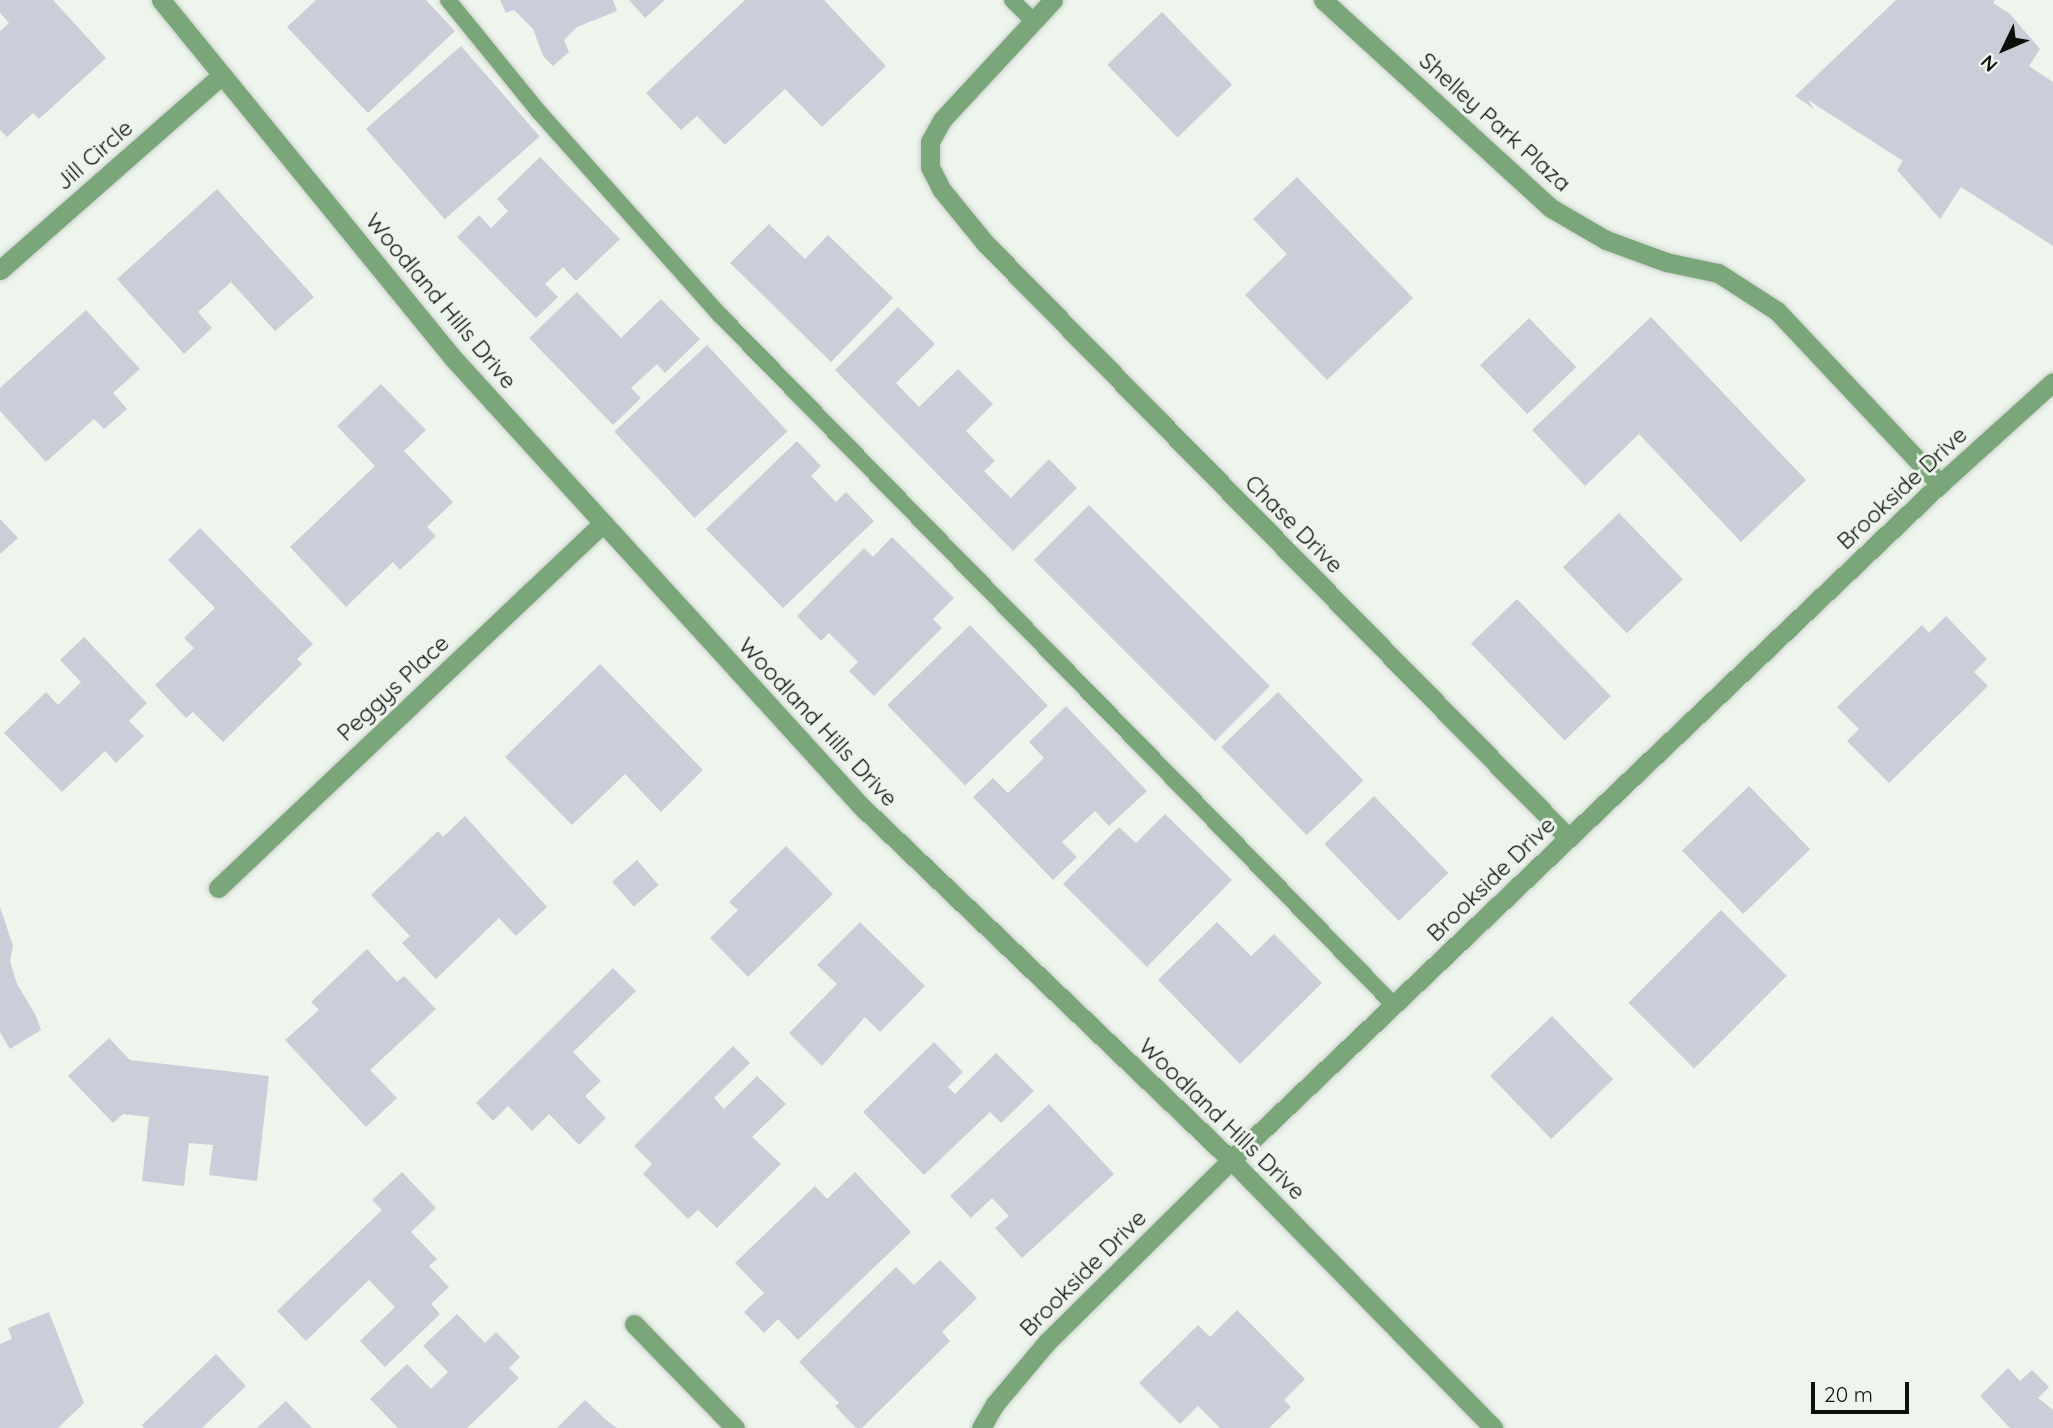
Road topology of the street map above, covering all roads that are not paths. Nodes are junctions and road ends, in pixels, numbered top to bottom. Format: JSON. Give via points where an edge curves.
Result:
{"nodes":[{"id":1,"x":161,"y":0,"type":"edge"},
{"id":2,"x":448,"y":0,"type":"edge"},
{"id":3,"x":1012,"y":0,"type":"edge"},
{"id":4,"x":1053,"y":0,"type":"edge"},
{"id":5,"x":1323,"y":0,"type":"edge"},
{"id":6,"x":1033,"y":21,"type":"junction"},
{"id":7,"x":221,"y":76,"type":"junction"},
{"id":8,"x":0,"y":270,"type":"edge"},
{"id":9,"x":2053,"y":382,"type":"edge"},
{"id":10,"x":1940,"y":484,"type":"junction"},
{"id":11,"x":602,"y":524,"type":"junction"},
{"id":12,"x":1569,"y":838,"type":"junction"},
{"id":13,"x":218,"y":888,"type":"dead end"},
{"id":14,"x":1394,"y":1005,"type":"junction"},
{"id":15,"x":1231,"y":1160,"type":"junction"},
{"id":16,"x":635,"y":1324,"type":"dead end"},
{"id":17,"x":735,"y":1428,"type":"edge"},
{"id":18,"x":981,"y":1428,"type":"edge"},
{"id":19,"x":1493,"y":1428,"type":"edge"}],
"edges":[{"from":1,"to":7,"type":"street","name":"Woodland Hills Drive"},
{"from":2,"to":14,"type":"lane","via":[[538,112],[719,314]]},
{"from":3,"to":6,"type":"lane"},
{"from":4,"to":6,"type":"street","name":"Chase Drive"},
{"from":5,"to":10,"type":"street","name":"Shelley Park Plaza","via":[[1551,208],[1606,240],[1666,262],[1718,273],[1776,311]]},
{"from":6,"to":12,"type":"street","name":"Chase Drive","via":[[942,120],[930,142],[930,167],[941,189],[985,243]]},
{"from":7,"to":8,"type":"street","name":"Jill Circle"},
{"from":7,"to":11,"type":"street","name":"Woodland Hills Drive","via":[[453,358]]},
{"from":9,"to":10,"type":"street","name":"Brookside Drive"},
{"from":10,"to":12,"type":"street","name":"Brookside Drive"},
{"from":11,"to":13,"type":"street","name":"Peggys Place"},
{"from":11,"to":15,"type":"street","name":"Woodland Hills Drive","via":[[860,805]]},
{"from":12,"to":14,"type":"street","name":"Brookside Drive"},
{"from":14,"to":15,"type":"street","name":"Brookside Drive"},
{"from":15,"to":18,"type":"street","name":"Brookside Drive","via":[[1047,1342],[995,1404]]},
{"from":15,"to":19,"type":"street","name":"Woodland Hills Drive"},
{"from":16,"to":17,"type":"street"}]}
